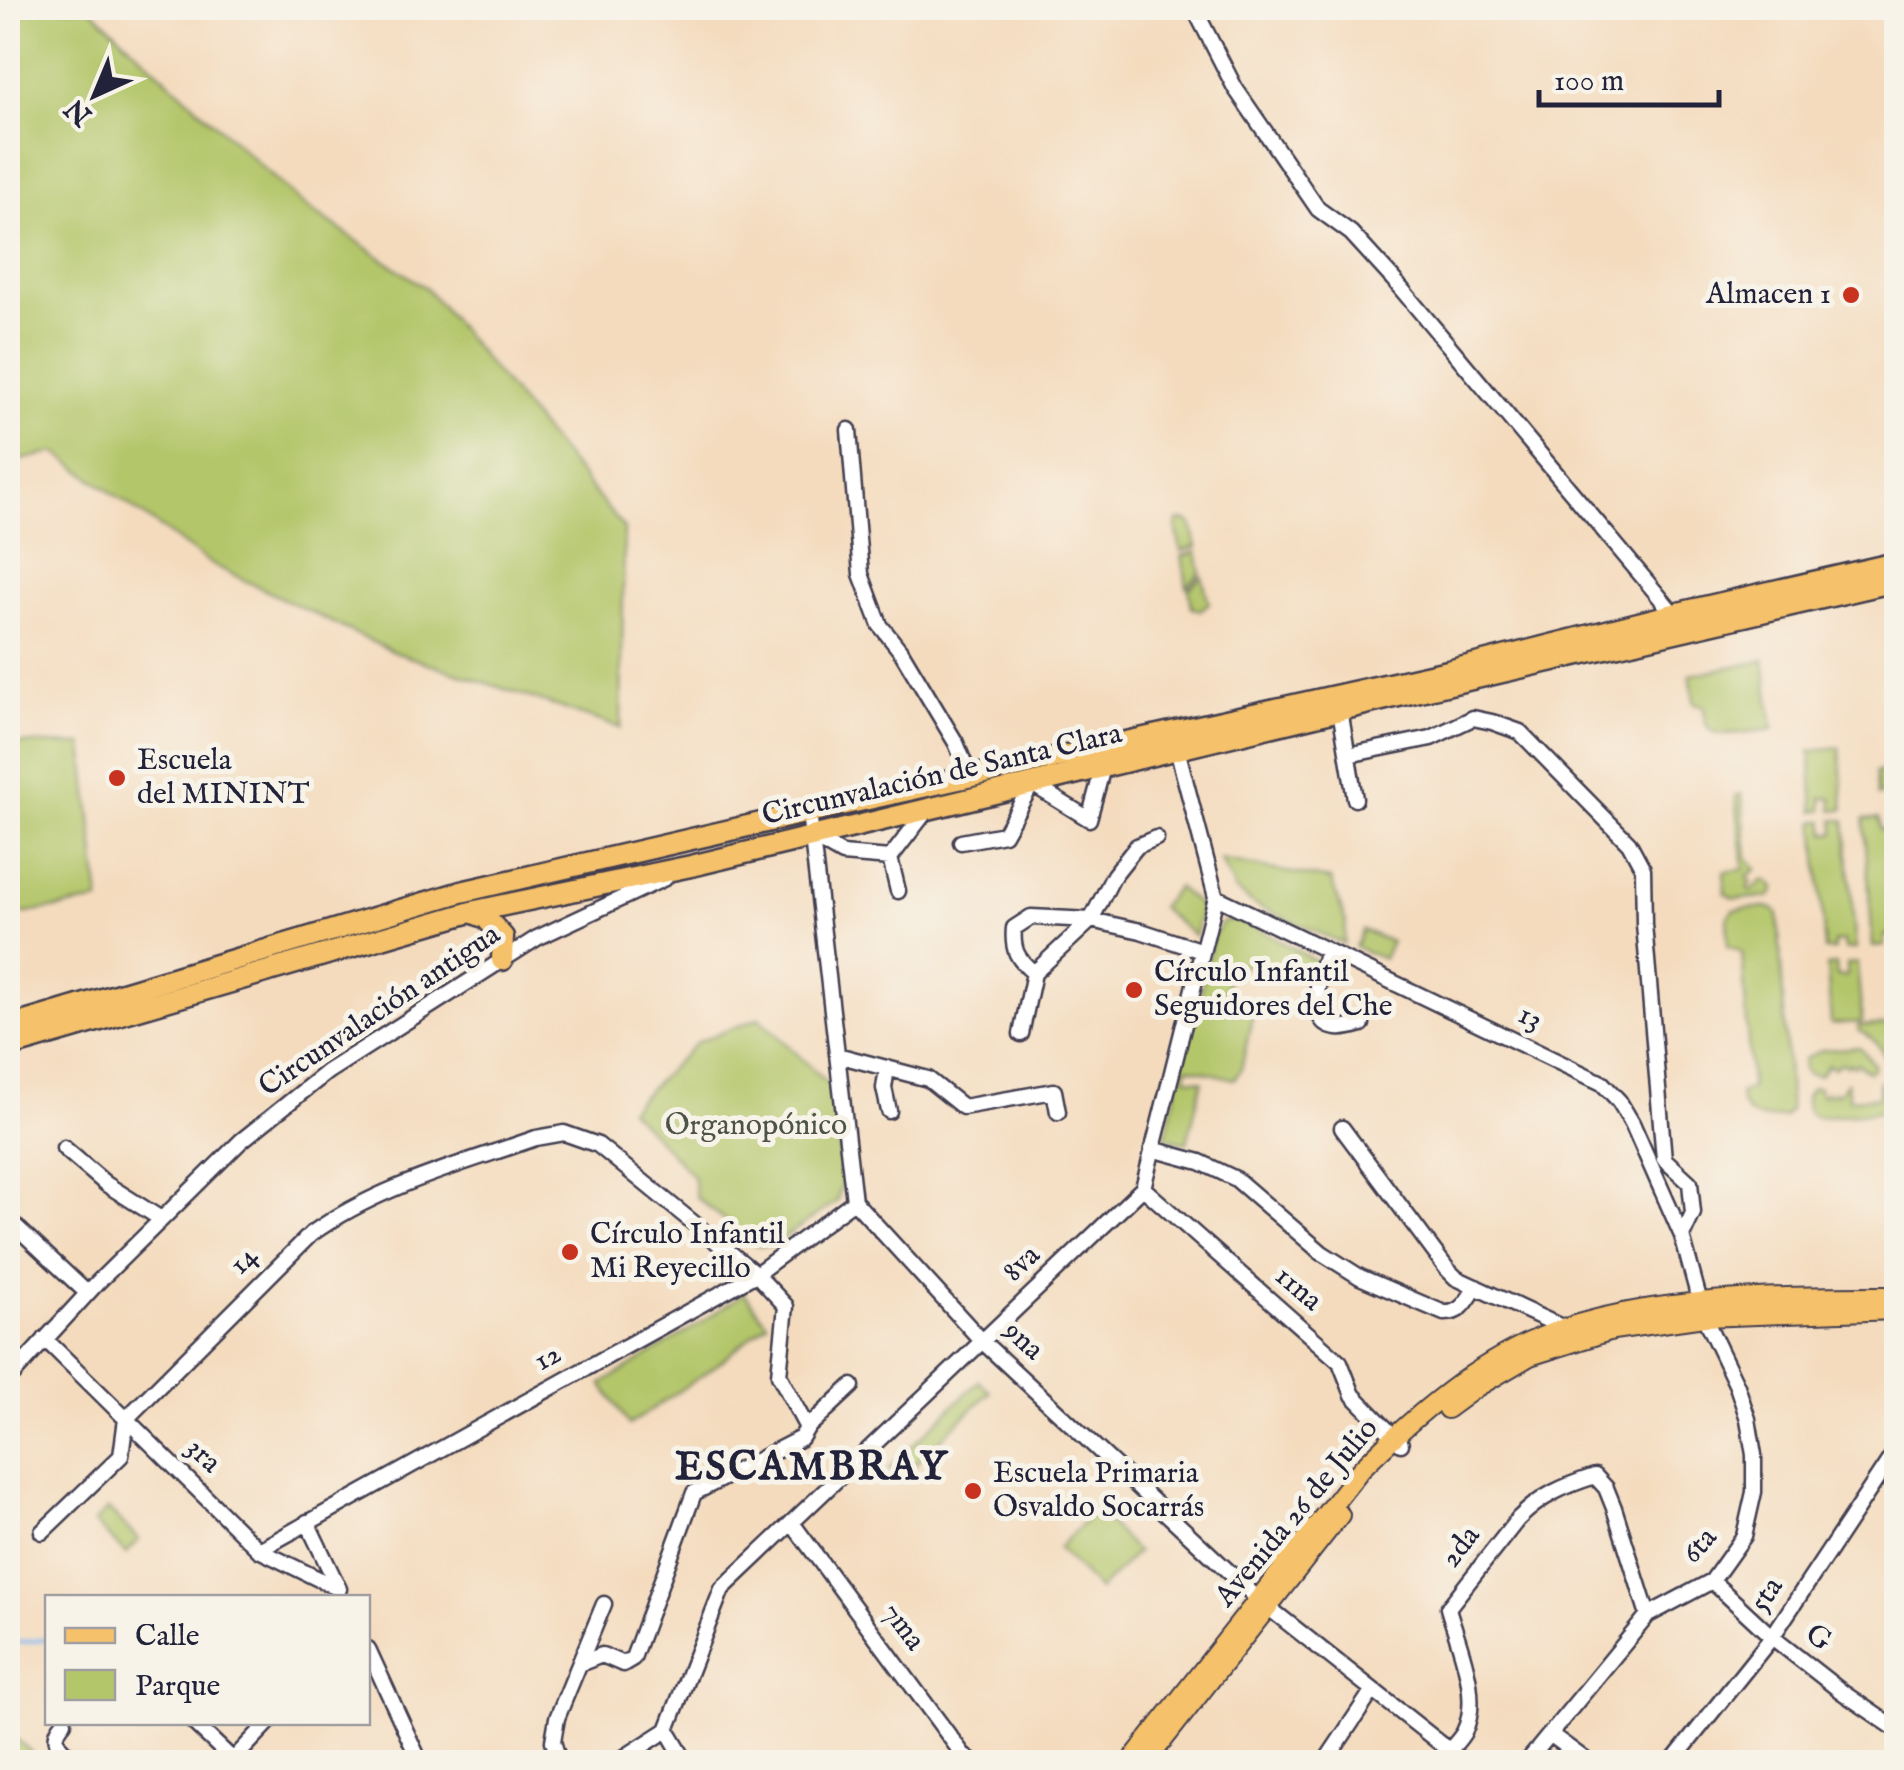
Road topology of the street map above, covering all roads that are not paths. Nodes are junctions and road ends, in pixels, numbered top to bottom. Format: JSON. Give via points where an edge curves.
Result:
{"nodes":[{"id":1,"x":1194,"y":8,"type":"edge"},
{"id":2,"x":849,"y":430,"type":"dead end"},
{"id":3,"x":1896,"y":563,"type":"edge"},
{"id":4,"x":1896,"y":581,"type":"edge"},
{"id":5,"x":1680,"y":622,"type":"junction"},
{"id":6,"x":1413,"y":685,"type":"junction"},
{"id":7,"x":1340,"y":710,"type":"junction"},
{"id":8,"x":1177,"y":749,"type":"junction"},
{"id":9,"x":1348,"y":755,"type":"junction"},
{"id":10,"x":1103,"y":767,"type":"junction"},
{"id":11,"x":970,"y":776,"type":"junction"},
{"id":12,"x":1032,"y":784,"type":"junction"},
{"id":13,"x":1355,"y":799,"type":"dead end"},
{"id":14,"x":928,"y":809,"type":"junction"},
{"id":15,"x":809,"y":812,"type":"junction"},
{"id":16,"x":812,"y":837,"type":"junction"},
{"id":17,"x":1156,"y":838,"type":"dead end"},
{"id":18,"x":961,"y":842,"type":"dead end"},
{"id":19,"x":890,"y":858,"type":"junction"},
{"id":20,"x":692,"y":866,"type":"junction"},
{"id":21,"x":898,"y":891,"type":"dead end"},
{"id":22,"x":1216,"y":897,"type":"junction"},
{"id":23,"x":471,"y":912,"type":"junction"},
{"id":24,"x":1091,"y":920,"type":"junction"},
{"id":25,"x":1327,"y":950,"type":"junction"},
{"id":26,"x":1202,"y":951,"type":"junction"},
{"id":27,"x":502,"y":960,"type":"junction"},
{"id":28,"x":1034,"y":973,"type":"junction"},
{"id":29,"x":1362,"y":1024,"type":"dead end"},
{"id":30,"x":8,"y":1027,"type":"edge"},
{"id":31,"x":1021,"y":1034,"type":"dead end"},
{"id":32,"x":8,"y":1047,"type":"edge"},
{"id":33,"x":837,"y":1055,"type":"junction"},
{"id":34,"x":887,"y":1068,"type":"junction"},
{"id":35,"x":888,"y":1111,"type":"dead end"},
{"id":36,"x":1058,"y":1112,"type":"dead end"},
{"id":37,"x":1342,"y":1128,"type":"dead end"},
{"id":38,"x":64,"y":1148,"type":"dead end"},
{"id":39,"x":1152,"y":1149,"type":"junction"},
{"id":40,"x":1142,"y":1188,"type":"junction"},
{"id":41,"x":854,"y":1201,"type":"junction"},
{"id":42,"x":8,"y":1218,"type":"edge"},
{"id":43,"x":161,"y":1219,"type":"junction"},
{"id":44,"x":1682,"y":1236,"type":"junction"},
{"id":45,"x":756,"y":1274,"type":"junction"},
{"id":46,"x":1476,"y":1287,"type":"junction"},
{"id":47,"x":88,"y":1294,"type":"junction"},
{"id":48,"x":1896,"y":1296,"type":"edge"},
{"id":49,"x":1702,"y":1310,"type":"junction"},
{"id":50,"x":1896,"y":1310,"type":"edge"},
{"id":51,"x":1564,"y":1328,"type":"junction"},
{"id":52,"x":45,"y":1340,"type":"junction"},
{"id":53,"x":982,"y":1340,"type":"junction"},
{"id":54,"x":8,"y":1380,"type":"edge"},
{"id":55,"x":852,"y":1386,"type":"dead end"},
{"id":56,"x":126,"y":1419,"type":"junction"},
{"id":57,"x":807,"y":1428,"type":"junction"},
{"id":58,"x":1397,"y":1440,"type":"junction"},
{"id":59,"x":1896,"y":1450,"type":"edge"},
{"id":60,"x":307,"y":1522,"type":"junction"},
{"id":61,"x":792,"y":1523,"type":"junction"},
{"id":62,"x":42,"y":1532,"type":"dead end"},
{"id":63,"x":259,"y":1550,"type":"junction"},
{"id":64,"x":1712,"y":1581,"type":"junction"},
{"id":65,"x":341,"y":1594,"type":"edge"},
{"id":66,"x":604,"y":1604,"type":"dead end"},
{"id":67,"x":1264,"y":1604,"type":"junction"},
{"id":68,"x":1648,"y":1615,"type":"junction"},
{"id":69,"x":1772,"y":1638,"type":"junction"},
{"id":70,"x":590,"y":1642,"type":"junction"},
{"id":71,"x":370,"y":1655,"type":"edge"},
{"id":72,"x":602,"y":1655,"type":"junction"},
{"id":73,"x":582,"y":1663,"type":"junction"},
{"id":74,"x":1373,"y":1690,"type":"junction"},
{"id":75,"x":61,"y":1725,"type":"edge"},
{"id":76,"x":196,"y":1725,"type":"edge"},
{"id":77,"x":266,"y":1725,"type":"edge"},
{"id":78,"x":1896,"y":1729,"type":"edge"},
{"id":79,"x":667,"y":1730,"type":"junction"},
{"id":80,"x":1550,"y":1734,"type":"junction"},
{"id":81,"x":1449,"y":1751,"type":"junction"},
{"id":82,"x":964,"y":1760,"type":"edge"},
{"id":83,"x":76,"y":1762,"type":"edge"},
{"id":84,"x":233,"y":1762,"type":"edge"},
{"id":85,"x":420,"y":1762,"type":"edge"},
{"id":86,"x":559,"y":1762,"type":"edge"},
{"id":87,"x":617,"y":1762,"type":"edge"},
{"id":88,"x":686,"y":1762,"type":"edge"},
{"id":89,"x":1130,"y":1762,"type":"edge"},
{"id":90,"x":1146,"y":1762,"type":"edge"},
{"id":91,"x":1325,"y":1762,"type":"edge"},
{"id":92,"x":1464,"y":1762,"type":"edge"},
{"id":93,"x":1527,"y":1762,"type":"edge"},
{"id":94,"x":1588,"y":1762,"type":"edge"},
{"id":95,"x":1672,"y":1762,"type":"edge"}],
"edges":[{"from":1,"to":5,"type":"street","via":[[1235,88],[1318,208],[1392,279]]},
{"from":2,"to":11,"type":"street","via":[[861,574],[880,625]]},
{"from":3,"to":5,"type":"highway","name":"Circunvalación de Santa Clara"},
{"from":4,"to":5,"type":"highway","name":"Circunvalación de Santa Clara"},
{"from":5,"to":6,"type":"highway","name":"Circunvalación de Santa Clara"},
{"from":6,"to":7,"type":"highway","name":"Circunvalación de Santa Clara"},
{"from":6,"to":11,"type":"highway","name":"Circunvalación de Santa Clara"},
{"from":7,"to":8,"type":"highway","name":"Circunvalación de Santa Clara"},
{"from":7,"to":9,"type":"street"},
{"from":8,"to":10,"type":"highway","name":"Circunvalación de Santa Clara"},
{"from":8,"to":22,"type":"street"},
{"from":9,"to":13,"type":"street"},
{"from":9,"to":44,"type":"street","via":[[1431,738],[1473,718],[1492,722],[1520,732],[1630,843],[1643,869],[1664,1159],[1690,1183],[1694,1213]]},
{"from":10,"to":12,"type":"highway","name":"Circunvalación de Santa Clara"},
{"from":10,"to":12,"type":"street","via":[[1089,819]]},
{"from":11,"to":15,"type":"highway","name":"Circunvalación de Santa Clara"},
{"from":12,"to":14,"type":"highway","name":"Circunvalación de Santa Clara"},
{"from":12,"to":18,"type":"street","via":[[1004,834]]},
{"from":14,"to":16,"type":"highway","name":"Circunvalación de Santa Clara"},
{"from":14,"to":19,"type":"street"},
{"from":15,"to":16,"type":"street"},
{"from":15,"to":30,"type":"highway","name":"Circunvalación de Santa Clara","via":[[461,892]]},
{"from":16,"to":19,"type":"street","via":[[842,854]]},
{"from":16,"to":20,"type":"highway","name":"Circunvalación de Santa Clara"},
{"from":16,"to":33,"type":"street"},
{"from":17,"to":24,"type":"street","via":[[1137,846],[1114,875]]},
{"from":19,"to":21,"type":"street"},
{"from":20,"to":23,"type":"highway","name":"Circunvalación de Santa Clara"},
{"from":20,"to":27,"type":"street","name":"Circunvalación antigua"},
{"from":22,"to":25,"type":"street","name":"13"},
{"from":22,"to":26,"type":"street"},
{"from":23,"to":27,"type":"highway","via":[[503,938]]},
{"from":23,"to":32,"type":"highway","name":"Circunvalación de Santa Clara"},
{"from":24,"to":26,"type":"street"},
{"from":24,"to":28,"type":"street"},
{"from":24,"to":28,"type":"street","via":[[1031,916],[1014,928],[1018,960]]},
{"from":25,"to":29,"type":"street","via":[[1318,981],[1320,1015],[1334,1028]]},
{"from":25,"to":44,"type":"street","name":"13","via":[[1602,1082],[1632,1124]]},
{"from":26,"to":39,"type":"street"},
{"from":27,"to":43,"type":"street","name":"Circunvalación antigua","via":[[326,1072]]},
{"from":28,"to":31,"type":"street"},
{"from":33,"to":34,"type":"street"},
{"from":33,"to":41,"type":"street"},
{"from":34,"to":35,"type":"street"},
{"from":34,"to":36,"type":"street","via":[[928,1079],[962,1107],[1054,1091]]},
{"from":37,"to":46,"type":"street","via":[[1447,1270]]},
{"from":38,"to":43,"type":"street"},
{"from":39,"to":40,"type":"street"},
{"from":39,"to":46,"type":"street","via":[[1236,1179],[1360,1278],[1453,1314]]},
{"from":40,"to":53,"type":"street","name":"8va"},
{"from":40,"to":58,"type":"street","name":"11na","via":[[1340,1362],[1353,1395]]},
{"from":41,"to":45,"type":"street","name":"12"},
{"from":41,"to":53,"type":"street","name":"9na"},
{"from":42,"to":47,"type":"street"},
{"from":43,"to":47,"type":"street","name":"Circunvalación antigua"},
{"from":44,"to":49,"type":"street","name":"13"},
{"from":45,"to":56,"type":"street","name":"14","via":[[598,1144],[564,1134],[536,1138],[340,1213]]},
{"from":45,"to":57,"type":"street","via":[[786,1306],[779,1376]]},
{"from":45,"to":60,"type":"street","name":"12"},
{"from":46,"to":51,"type":"street"},
{"from":47,"to":52,"type":"street","name":"Circunvalación antigua"},
{"from":48,"to":49,"type":"main road","name":"Avenida 26 de Julio"},
{"from":49,"to":50,"type":"main road","name":"Avenida 26 de Julio"},
{"from":49,"to":51,"type":"main road","name":"Avenida 26 de Julio","via":[[1626,1312]]},
{"from":49,"to":58,"type":"main road","name":"Avenida 26 de Julio","via":[[1530,1356]]},
{"from":49,"to":64,"type":"street","name":"6ta","via":[[1737,1386],[1754,1455],[1744,1536]]},
{"from":51,"to":58,"type":"main road","name":"Avenida 26 de Julio","via":[[1468,1378]]},
{"from":52,"to":54,"type":"street","name":"Circunvalación antigua"},
{"from":52,"to":56,"type":"street","name":"3ra"},
{"from":53,"to":61,"type":"street","name":"8va"},
{"from":53,"to":67,"type":"street","name":"9na"},
{"from":55,"to":57,"type":"street"},
{"from":56,"to":62,"type":"street","name":"14","via":[[120,1456]]},
{"from":56,"to":63,"type":"street","name":"3ra"},
{"from":57,"to":72,"type":"street","via":[[802,1438],[694,1492],[633,1658],[623,1664]]},
{"from":58,"to":67,"type":"main road","name":"Avenida 26 de Julio"},
{"from":59,"to":69,"type":"street","name":"5ta"},
{"from":60,"to":63,"type":"street","name":"12"},
{"from":60,"to":65,"type":"street","name":"3ra"},
{"from":61,"to":79,"type":"street","name":"8va","via":[[722,1588]]},
{"from":61,"to":82,"type":"street","name":"7ma"},
{"from":63,"to":65,"type":"street","name":"3ra"},
{"from":64,"to":68,"type":"street","name":"6ta"},
{"from":64,"to":69,"type":"street","name":"G"},
{"from":66,"to":70,"type":"street"},
{"from":67,"to":74,"type":"street","name":"9na"},
{"from":67,"to":89,"type":"main road","name":"Avenida 26 de Julio"},
{"from":67,"to":90,"type":"main road","name":"Avenida 26 de Julio"},
{"from":68,"to":80,"type":"street","name":"6ta"},
{"from":68,"to":81,"type":"street","name":"2da","via":[[1614,1508],[1595,1476],[1560,1487],[1532,1506],[1448,1608],[1471,1688],[1464,1732]]},
{"from":69,"to":78,"type":"street","name":"G"},
{"from":69,"to":95,"type":"street","name":"5ta"},
{"from":70,"to":72,"type":"street"},
{"from":70,"to":73,"type":"street"},
{"from":71,"to":85,"type":"street"},
{"from":72,"to":73,"type":"street"},
{"from":73,"to":86,"type":"street","via":[[552,1741]]},
{"from":74,"to":81,"type":"street","name":"9na"},
{"from":74,"to":91,"type":"street"},
{"from":75,"to":83,"type":"street","via":[[56,1740]]},
{"from":76,"to":84,"type":"street"},
{"from":77,"to":84,"type":"street"},
{"from":79,"to":87,"type":"street"},
{"from":79,"to":88,"type":"street"},
{"from":80,"to":93,"type":"street","name":"6ta"},
{"from":80,"to":94,"type":"street"},
{"from":81,"to":92,"type":"street","name":"9na"}]}
